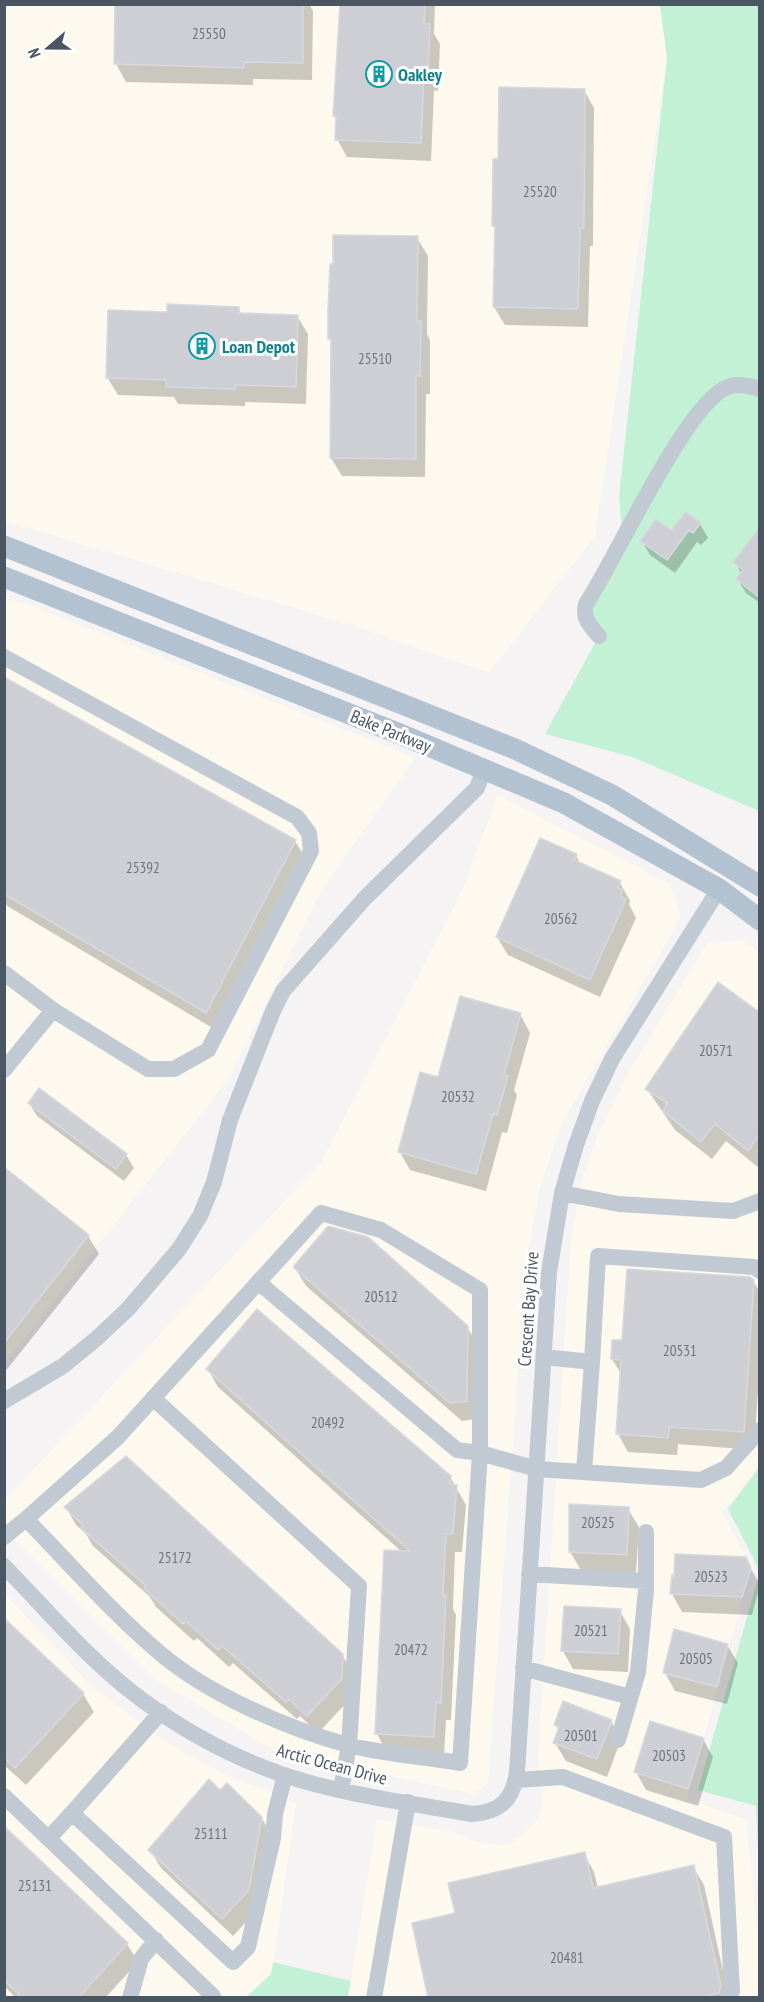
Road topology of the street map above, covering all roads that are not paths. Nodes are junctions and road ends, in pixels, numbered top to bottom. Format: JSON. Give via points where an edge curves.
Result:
{"nodes":[{"id":1,"x":759,"y":389,"type":"edge"},
{"id":2,"x":4,"y":546,"type":"edge"},
{"id":3,"x":4,"y":577,"type":"edge"},
{"id":4,"x":599,"y":636,"type":"dead end"},
{"id":5,"x":4,"y":657,"type":"edge"},
{"id":6,"x":484,"y":769,"type":"junction"},
{"id":7,"x":759,"y":886,"type":"edge"},
{"id":8,"x":719,"y":889,"type":"junction"},
{"id":9,"x":759,"y":901,"type":"edge"},
{"id":10,"x":759,"y":920,"type":"edge"},
{"id":11,"x":4,"y":973,"type":"edge"},
{"id":12,"x":53,"y":1010,"type":"junction"},
{"id":13,"x":4,"y":1070,"type":"edge"},
{"id":14,"x":562,"y":1193,"type":"junction"},
{"id":15,"x":759,"y":1201,"type":"edge"},
{"id":16,"x":759,"y":1271,"type":"edge"},
{"id":17,"x":258,"y":1282,"type":"junction"},
{"id":18,"x":544,"y":1357,"type":"junction"},
{"id":19,"x":592,"y":1362,"type":"junction"},
{"id":20,"x":153,"y":1398,"type":"junction"},
{"id":21,"x":4,"y":1401,"type":"edge"},
{"id":22,"x":759,"y":1430,"type":"edge"},
{"id":23,"x":480,"y":1453,"type":"junction"},
{"id":24,"x":537,"y":1469,"type":"junction"},
{"id":25,"x":585,"y":1472,"type":"junction"},
{"id":26,"x":26,"y":1519,"type":"junction"},
{"id":27,"x":646,"y":1532,"type":"dead end"},
{"id":28,"x":4,"y":1537,"type":"edge"},
{"id":29,"x":4,"y":1566,"type":"edge"},
{"id":30,"x":529,"y":1574,"type":"junction"},
{"id":31,"x":646,"y":1581,"type":"junction"},
{"id":32,"x":523,"y":1668,"type":"junction"},
{"id":33,"x":630,"y":1697,"type":"junction"},
{"id":34,"x":161,"y":1713,"type":"junction"},
{"id":35,"x":618,"y":1740,"type":"dead end"},
{"id":36,"x":349,"y":1745,"type":"junction"},
{"id":37,"x":285,"y":1775,"type":"junction"},
{"id":38,"x":517,"y":1776,"type":"junction"},
{"id":39,"x":341,"y":1791,"type":"junction"},
{"id":40,"x":4,"y":1796,"type":"edge"},
{"id":41,"x":408,"y":1802,"type":"junction"},
{"id":42,"x":72,"y":1813,"type":"junction"},
{"id":43,"x":49,"y":1838,"type":"junction"},
{"id":44,"x":156,"y":1940,"type":"junction"},
{"id":45,"x":213,"y":1996,"type":"edge"},
{"id":46,"x":130,"y":1998,"type":"edge"},
{"id":47,"x":374,"y":1998,"type":"edge"},
{"id":48,"x":728,"y":1998,"type":"edge"}],
"edges":[{"from":1,"to":4,"type":"street","via":[[727,387],[687,426],[586,604],[586,619]]},
{"from":2,"to":7,"type":"main road","name":"Bake Parkway","via":[[515,749],[612,795]]},
{"from":3,"to":6,"type":"main road","name":"Bake Parkway"},
{"from":5,"to":12,"type":"street","via":[[297,817],[309,832],[311,851],[208,1050],[174,1069],[148,1069]]},
{"from":6,"to":8,"type":"main road","name":"Bake Parkway","via":[[564,803]]},
{"from":6,"to":21,"type":"street","via":[[477,788],[365,898],[284,990],[230,1120],[200,1216],[179,1249],[128,1309],[96,1339],[63,1366]]},
{"from":8,"to":9,"type":"main road","via":[[728,886]]},
{"from":8,"to":10,"type":"main road","name":"Bake Parkway"},
{"from":8,"to":14,"type":"street","name":"Crescent Bay Drive","via":[[612,1059],[592,1101]]},
{"from":11,"to":12,"type":"street"},
{"from":12,"to":13,"type":"street"},
{"from":14,"to":15,"type":"street","via":[[619,1204],[733,1211]]},
{"from":14,"to":18,"type":"street","name":"Crescent Bay Drive","via":[[549,1272]]},
{"from":16,"to":19,"type":"street","via":[[754,1267],[598,1256]]},
{"from":17,"to":20,"type":"street"},
{"from":17,"to":23,"type":"street","via":[[457,1450]]},
{"from":17,"to":23,"type":"street","via":[[321,1213],[381,1230],[480,1290]]},
{"from":18,"to":19,"type":"street"},
{"from":18,"to":24,"type":"street","name":"Crescent Bay Drive"},
{"from":19,"to":25,"type":"street"},
{"from":20,"to":26,"type":"street","via":[[118,1437]]},
{"from":20,"to":36,"type":"street","via":[[358,1586]]},
{"from":22,"to":25,"type":"street","via":[[726,1468],[701,1480]]},
{"from":23,"to":24,"type":"street"},
{"from":23,"to":36,"type":"street","via":[[460,1763]]},
{"from":24,"to":25,"type":"street"},
{"from":24,"to":30,"type":"street","name":"Crescent Bay Drive"},
{"from":26,"to":28,"type":"street"},
{"from":26,"to":36,"type":"street","via":[[136,1632],[202,1683],[286,1725]]},
{"from":27,"to":31,"type":"street"},
{"from":29,"to":34,"type":"street","name":"Arctic Ocean Drive","via":[[99,1663]]},
{"from":30,"to":31,"type":"street"},
{"from":30,"to":32,"type":"street","name":"Crescent Bay Drive"},
{"from":31,"to":33,"type":"street","via":[[638,1672]]},
{"from":32,"to":33,"type":"street"},
{"from":32,"to":38,"type":"street","name":"Crescent Bay Drive"},
{"from":33,"to":35,"type":"street"},
{"from":34,"to":37,"type":"street","name":"Arctic Ocean Drive","via":[[226,1751]]},
{"from":34,"to":42,"type":"street"},
{"from":36,"to":39,"type":"street"},
{"from":37,"to":39,"type":"street","name":"Arctic Ocean Drive"},
{"from":37,"to":42,"type":"street","via":[[248,1947],[233,1962]]},
{"from":38,"to":41,"type":"street","name":"Arctic Ocean Drive","via":[[514,1790],[502,1805],[488,1813],[472,1814]]},
{"from":38,"to":48,"type":"street","via":[[563,1777],[724,1837],[732,1991]]},
{"from":39,"to":41,"type":"street","name":"Arctic Ocean Drive"},
{"from":40,"to":43,"type":"street"},
{"from":41,"to":47,"type":"street"},
{"from":42,"to":43,"type":"street"},
{"from":43,"to":44,"type":"street"},
{"from":44,"to":45,"type":"street"},
{"from":44,"to":46,"type":"street","via":[[141,1959]]}]}
